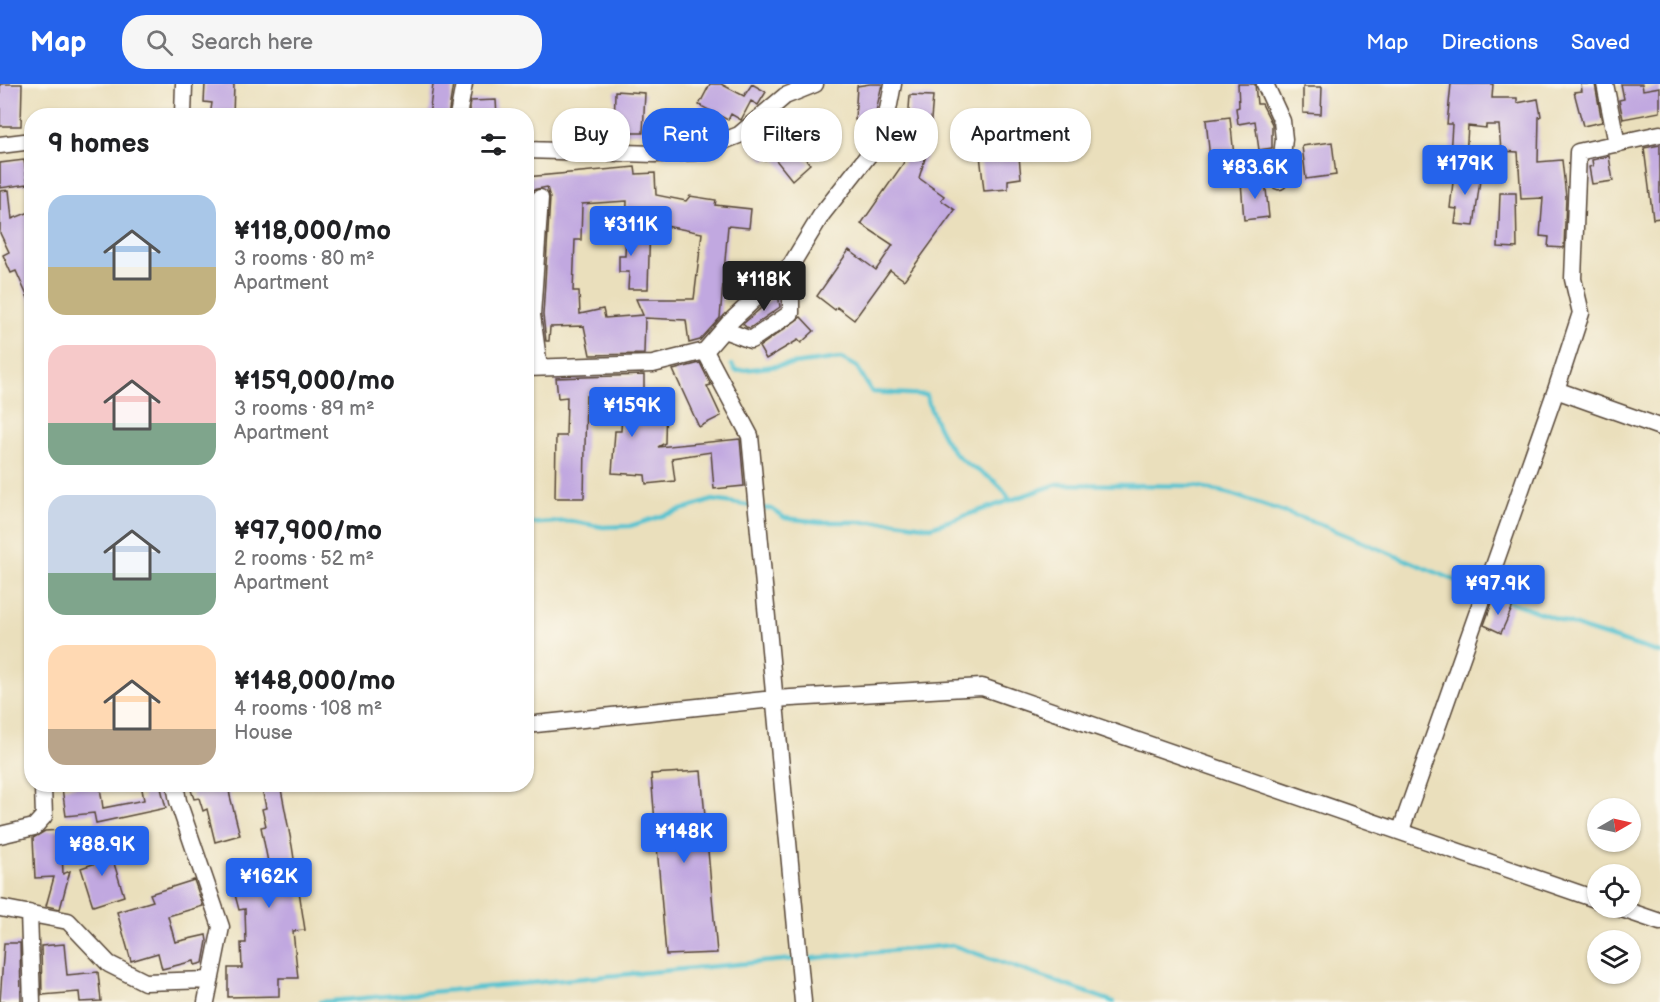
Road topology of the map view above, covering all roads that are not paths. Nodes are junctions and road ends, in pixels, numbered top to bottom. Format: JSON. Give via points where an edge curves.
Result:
{"nodes":[{"id":1,"x":184,"y":84,"type":"edge"},
{"id":2,"x":464,"y":84,"type":"edge"},
{"id":3,"x":815,"y":84,"type":"edge"},
{"id":4,"x":892,"y":84,"type":"edge"},
{"id":5,"x":1265,"y":84,"type":"edge"},
{"id":6,"x":1605,"y":84,"type":"edge"},
{"id":7,"x":183,"y":108,"type":"edge"},
{"id":8,"x":460,"y":108,"type":"edge"},
{"id":9,"x":1660,"y":134,"type":"edge"},
{"id":10,"x":24,"y":142,"type":"edge"},
{"id":11,"x":1617,"y":144,"type":"junction"},
{"id":12,"x":0,"y":145,"type":"edge"},
{"id":13,"x":534,"y":150,"type":"edge"},
{"id":14,"x":1279,"y":181,"type":"dead end"},
{"id":15,"x":540,"y":198,"type":"dead end"},
{"id":16,"x":791,"y":265,"type":"junction"},
{"id":17,"x":534,"y":286,"type":"edge"},
{"id":18,"x":724,"y":330,"type":"junction"},
{"id":19,"x":705,"y":351,"type":"junction"},
{"id":20,"x":534,"y":368,"type":"edge"},
{"id":21,"x":1556,"y":390,"type":"junction"},
{"id":22,"x":1660,"y":427,"type":"edge"},
{"id":23,"x":774,"y":699,"type":"junction"},
{"id":24,"x":534,"y":724,"type":"edge"},
{"id":25,"x":43,"y":792,"type":"edge"},
{"id":26,"x":176,"y":792,"type":"edge"},
{"id":27,"x":1401,"y":830,"type":"junction"},
{"id":28,"x":0,"y":835,"type":"edge"},
{"id":29,"x":1587,"y":896,"type":"edge"},
{"id":30,"x":0,"y":908,"type":"edge"},
{"id":31,"x":28,"y":912,"type":"junction"},
{"id":32,"x":1641,"y":916,"type":"edge"},
{"id":33,"x":1660,"y":922,"type":"edge"},
{"id":34,"x":209,"y":980,"type":"junction"},
{"id":35,"x":32,"y":1002,"type":"edge"},
{"id":36,"x":206,"y":1002,"type":"edge"},
{"id":37,"x":803,"y":1002,"type":"edge"}],
"edges":[{"from":1,"to":7,"type":"street"},
{"from":2,"to":8,"type":"street"},
{"from":3,"to":13,"type":"street","via":[[785,96],[739,135],[695,152]]},
{"from":4,"to":16,"type":"street","via":[[887,115],[874,148],[822,214]]},
{"from":5,"to":14,"type":"street","via":[[1282,121]]},
{"from":6,"to":11,"type":"street"},
{"from":9,"to":11,"type":"street"},
{"from":10,"to":12,"type":"street"},
{"from":11,"to":21,"type":"street","via":[[1578,152],[1574,279],[1581,313]]},
{"from":15,"to":17,"type":"street"},
{"from":16,"to":18,"type":"street"},
{"from":16,"to":18,"type":"street","via":[[791,313],[751,340]]},
{"from":18,"to":19,"type":"street"},
{"from":19,"to":20,"type":"street","via":[[653,364]]},
{"from":19,"to":23,"type":"street","via":[[750,436]]},
{"from":21,"to":22,"type":"street"},
{"from":21,"to":27,"type":"street"},
{"from":23,"to":24,"type":"street"},
{"from":23,"to":27,"type":"street","via":[[982,687]]},
{"from":23,"to":37,"type":"street"},
{"from":25,"to":28,"type":"street","via":[[44,816],[34,827]]},
{"from":26,"to":34,"type":"street","via":[[221,927]]},
{"from":27,"to":29,"type":"street"},
{"from":30,"to":31,"type":"street"},
{"from":31,"to":34,"type":"street","via":[[68,921],[109,964],[145,982]]},
{"from":31,"to":35,"type":"street"},
{"from":32,"to":33,"type":"street"},
{"from":34,"to":36,"type":"street"}]}
